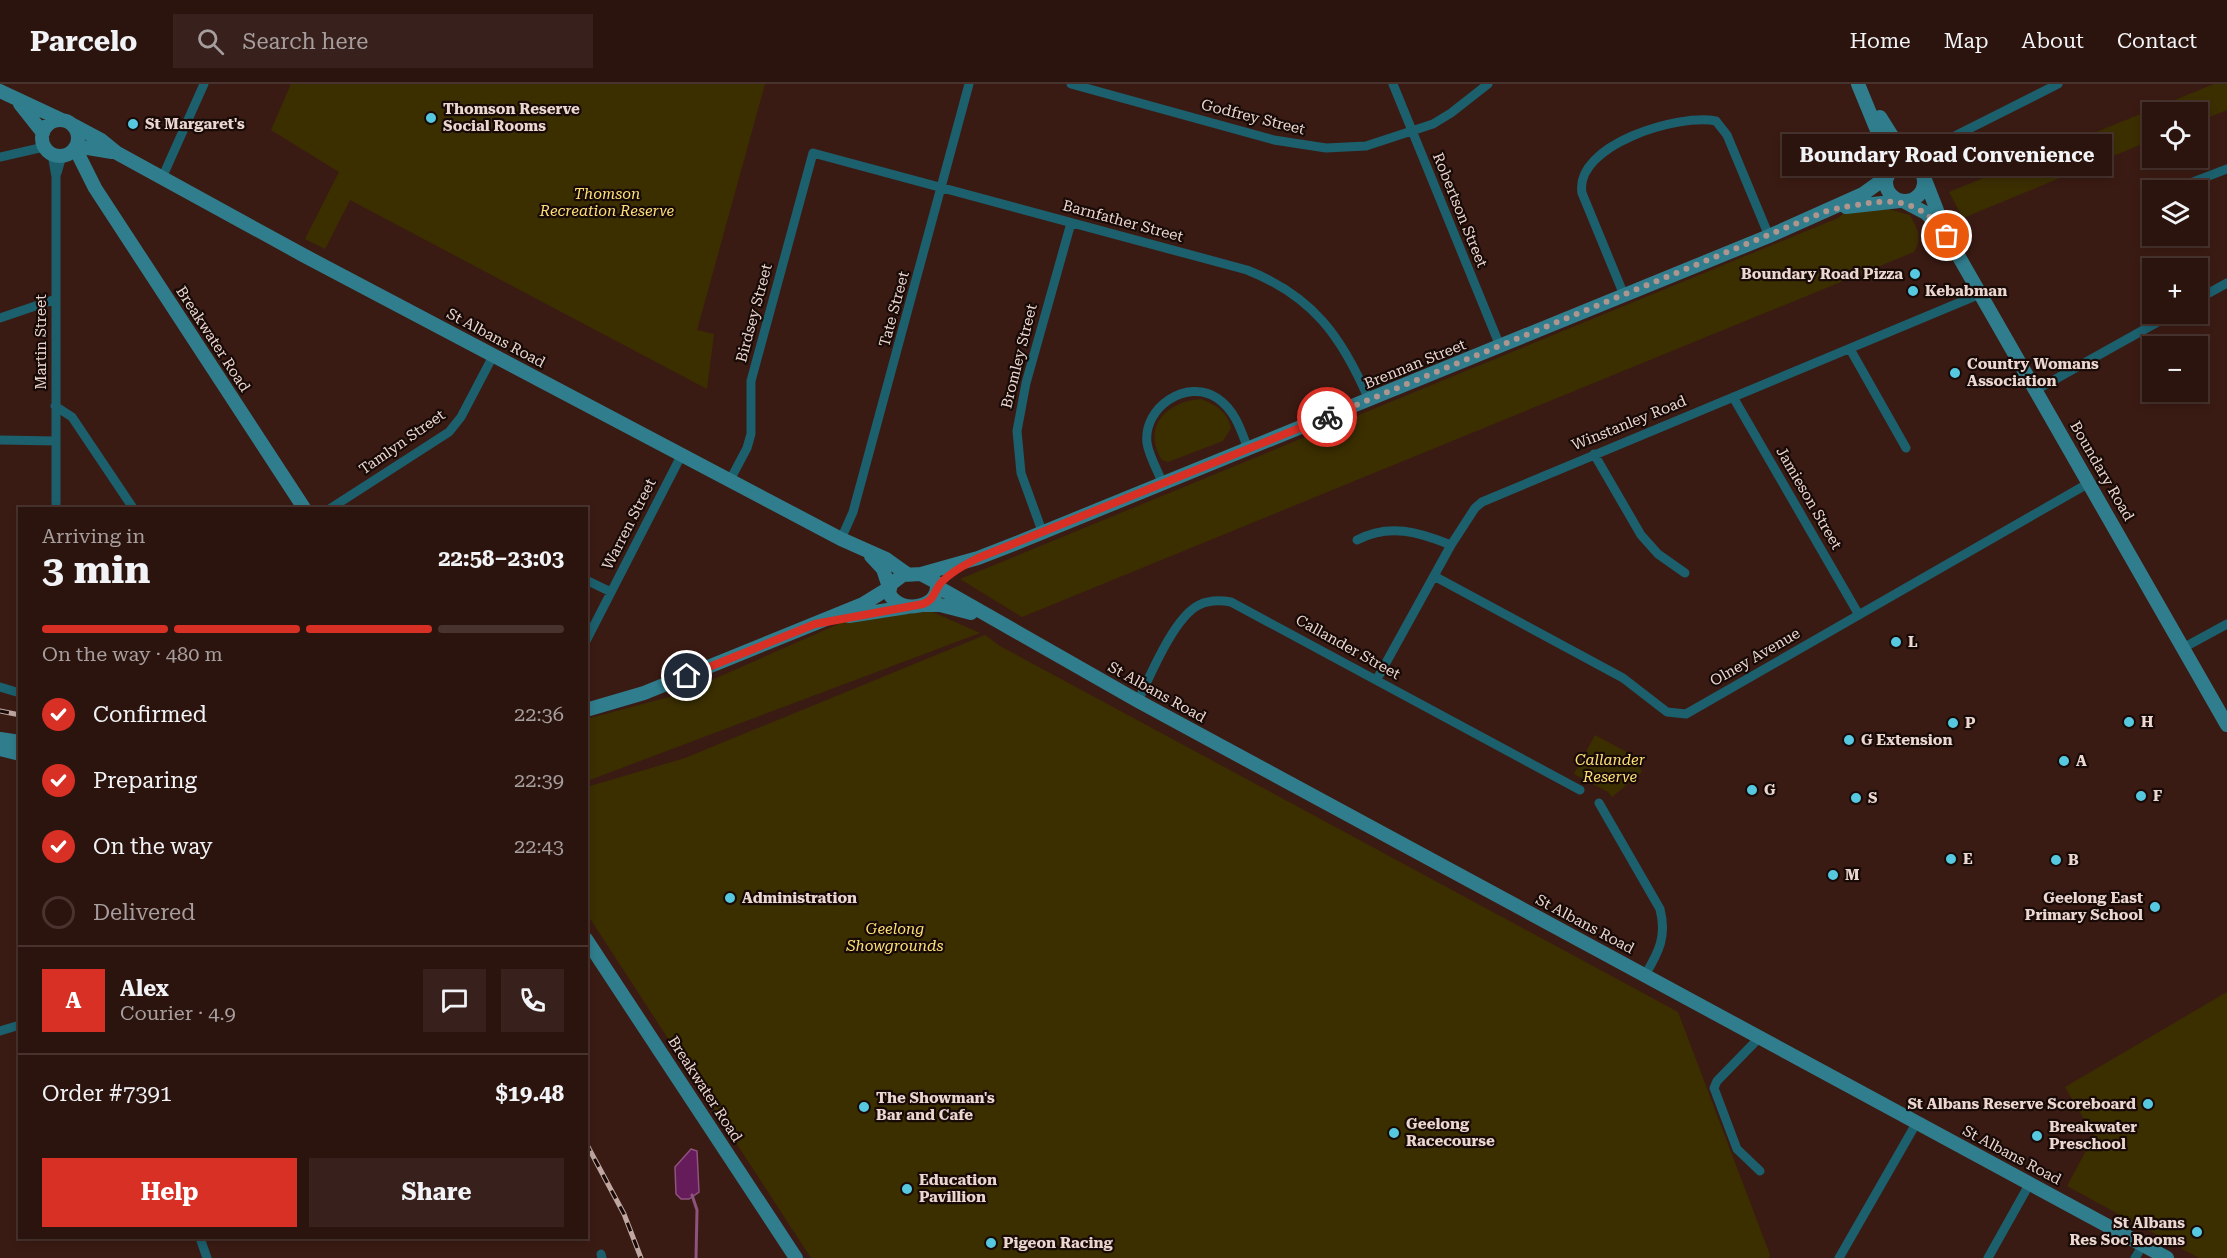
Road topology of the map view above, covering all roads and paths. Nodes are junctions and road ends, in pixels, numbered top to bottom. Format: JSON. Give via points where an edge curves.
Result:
{"nodes":[{"id":1,"x":969,"y":84,"type":"edge"},
{"id":2,"x":1071,"y":84,"type":"edge"},
{"id":3,"x":1393,"y":84,"type":"edge"},
{"id":4,"x":1488,"y":84,"type":"edge"},
{"id":5,"x":1860,"y":84,"type":"edge"},
{"id":6,"x":2058,"y":84,"type":"edge"},
{"id":7,"x":202,"y":85,"type":"edge"},
{"id":8,"x":0,"y":91,"type":"edge"},
{"id":9,"x":17,"y":100,"type":"junction"},
{"id":10,"x":67,"y":122,"type":"junction"},
{"id":11,"x":1412,"y":132,"type":"junction"},
{"id":12,"x":57,"y":147,"type":"junction"},
{"id":13,"x":117,"y":153,"type":"junction"},
{"id":14,"x":813,"y":153,"type":"joint"},
{"id":15,"x":0,"y":158,"type":"edge"},
{"id":16,"x":1916,"y":167,"type":"junction"},
{"id":17,"x":2227,"y":169,"type":"edge"},
{"id":18,"x":1888,"y":175,"type":"junction"},
{"id":19,"x":162,"y":178,"type":"junction"},
{"id":20,"x":2198,"y":180,"type":"edge"},
{"id":21,"x":942,"y":188,"type":"junction"},
{"id":22,"x":1902,"y":201,"type":"junction"},
{"id":23,"x":1829,"y":210,"type":"junction"},
{"id":24,"x":1071,"y":223,"type":"junction"},
{"id":25,"x":1947,"y":235,"type":"junction"},
{"id":26,"x":1769,"y":236,"type":"junction"},
{"id":27,"x":2227,"y":283,"type":"edge"},
{"id":28,"x":2208,"y":293,"type":"edge"},
{"id":29,"x":1980,"y":294,"type":"junction"},
{"id":30,"x":1624,"y":295,"type":"junction"},
{"id":31,"x":56,"y":299,"type":"junction"},
{"id":32,"x":0,"y":318,"type":"edge"},
{"id":33,"x":2154,"y":324,"type":"edge"},
{"id":34,"x":1500,"y":346,"type":"junction"},
{"id":35,"x":1850,"y":349,"type":"junction"},
{"id":36,"x":493,"y":356,"type":"junction"},
{"id":37,"x":2036,"y":390,"type":"junction"},
{"id":38,"x":1732,"y":397,"type":"junction"},
{"id":39,"x":1370,"y":400,"type":"junction"},
{"id":40,"x":56,"y":406,"type":"junction"},
{"id":41,"x":0,"y":440,"type":"edge"},
{"id":42,"x":56,"y":441,"type":"junction"},
{"id":43,"x":1906,"y":448,"type":"dead end"},
{"id":44,"x":1248,"y":449,"type":"junction"},
{"id":45,"x":682,"y":454,"type":"junction"},
{"id":46,"x":1594,"y":454,"type":"junction"},
{"id":47,"x":730,"y":480,"type":"junction"},
{"id":48,"x":1162,"y":482,"type":"junction"},
{"id":49,"x":2089,"y":483,"type":"junction"},
{"id":50,"x":56,"y":507,"type":"edge"},
{"id":51,"x":132,"y":507,"type":"edge"},
{"id":52,"x":303,"y":507,"type":"edge"},
{"id":53,"x":333,"y":507,"type":"edge"},
{"id":54,"x":1042,"y":531,"type":"junction"},
{"id":55,"x":841,"y":539,"type":"junction"},
{"id":56,"x":1357,"y":540,"type":"dead end"},
{"id":57,"x":1451,"y":545,"type":"junction"},
{"id":58,"x":862,"y":549,"type":"junction"},
{"id":59,"x":978,"y":558,"type":"junction"},
{"id":60,"x":1685,"y":573,"type":"dead end"},
{"id":61,"x":914,"y":574,"type":"junction"},
{"id":62,"x":1434,"y":576,"type":"junction"},
{"id":63,"x":588,"y":581,"type":"edge"},
{"id":64,"x":938,"y":587,"type":"junction"},
{"id":65,"x":889,"y":588,"type":"junction"},
{"id":66,"x":611,"y":592,"type":"junction"},
{"id":67,"x":914,"y":607,"type":"junction"},
{"id":68,"x":1859,"y":615,"type":"junction"},
{"id":69,"x":987,"y":618,"type":"junction"},
{"id":70,"x":815,"y":624,"type":"junction"},
{"id":71,"x":2227,"y":624,"type":"edge"},
{"id":72,"x":588,"y":637,"type":"edge"},
{"id":73,"x":2183,"y":648,"type":"junction"},
{"id":74,"x":1377,"y":680,"type":"junction"},
{"id":75,"x":0,"y":687,"type":"edge"},
{"id":76,"x":18,"y":692,"type":"edge"},
{"id":77,"x":1138,"y":701,"type":"junction"},
{"id":78,"x":588,"y":709,"type":"edge"},
{"id":79,"x":2227,"y":725,"type":"edge"},
{"id":80,"x":0,"y":739,"type":"edge"},
{"id":81,"x":18,"y":742,"type":"edge"},
{"id":82,"x":0,"y":749,"type":"edge"},
{"id":83,"x":18,"y":754,"type":"edge"},
{"id":84,"x":1580,"y":790,"type":"dead end"},
{"id":85,"x":1599,"y":803,"type":"dead end"},
{"id":86,"x":588,"y":942,"type":"edge"},
{"id":87,"x":1645,"y":975,"type":"junction"},
{"id":88,"x":18,"y":1026,"type":"edge"},
{"id":89,"x":0,"y":1031,"type":"edge"},
{"id":90,"x":1760,"y":1037,"type":"junction"},
{"id":91,"x":1917,"y":1122,"type":"junction"},
{"id":92,"x":1760,"y":1171,"type":"dead end"},
{"id":93,"x":2030,"y":1183,"type":"junction"},
{"id":94,"x":200,"y":1239,"type":"edge"},
{"id":95,"x":2143,"y":1245,"type":"junction"},
{"id":96,"x":207,"y":1258,"type":"edge"},
{"id":97,"x":796,"y":1258,"type":"edge"},
{"id":98,"x":1839,"y":1258,"type":"edge"},
{"id":99,"x":1988,"y":1258,"type":"edge"},
{"id":100,"x":2136,"y":1258,"type":"edge"},
{"id":101,"x":2167,"y":1258,"type":"edge"}],
"edges":[{"from":1,"to":21,"type":"street","name":"Tate Street"},
{"from":2,"to":11,"type":"street","name":"Godfrey Street","via":[[1274,140],[1310,146],[1366,146]]},
{"from":3,"to":11,"type":"street","name":"Robertson Street"},
{"from":4,"to":11,"type":"street","name":"Godfrey Street","via":[[1451,113]]},
{"from":5,"to":16,"type":"street","name":"Boundary Road"},
{"from":5,"to":18,"type":"street","name":"Boundary Road","via":[[1881,140]]},
{"from":6,"to":16,"type":"street","via":[[1913,158]]},
{"from":7,"to":19,"type":"street"},
{"from":8,"to":9,"type":"street","name":"St Albans Road"},
{"from":9,"to":10,"type":"street","name":"St Albans Road"},
{"from":9,"to":12,"type":"street","name":"St Albans Road"},
{"from":10,"to":12,"type":"street","via":[[78,136]]},
{"from":10,"to":12,"type":"street","via":[[48,124]]},
{"from":10,"to":13,"type":"street","name":"St Albans Road"},
{"from":11,"to":34,"type":"street","name":"Robertson Street"},
{"from":12,"to":13,"type":"street","name":"St Albans Road"},
{"from":12,"to":15,"type":"street","via":[[20,151]]},
{"from":12,"to":31,"type":"street","name":"Martin Street"},
{"from":12,"to":52,"type":"street","name":"Breakwater Road","via":[[95,188]]},
{"from":13,"to":19,"type":"street","name":"St Albans Road"},
{"from":14,"to":21,"type":"street","name":"Barnfather Street"},
{"from":14,"to":47,"type":"street","name":"Birdsey Street","via":[[751,381],[751,434]]},
{"from":16,"to":18,"type":"street","name":"Brennan Street","via":[[1897,166]]},
{"from":16,"to":22,"type":"street","via":[[1924,184],[1921,192],[1915,199]]},
{"from":16,"to":25,"type":"street","name":"Boundary Road"},
{"from":17,"to":20,"type":"street"},
{"from":18,"to":22,"type":"street","name":"Boundary Road","via":[[1889,192]]},
{"from":18,"to":23,"type":"street","name":"Brennan Street","via":[[1867,192]]},
{"from":19,"to":36,"type":"street","name":"St Albans Road"},
{"from":21,"to":24,"type":"street","name":"Barnfather Street"},
{"from":21,"to":55,"type":"street","name":"Tate Street","via":[[854,512]]},
{"from":22,"to":23,"type":"street","name":"Brennan Street"},
{"from":22,"to":25,"type":"street","name":"Boundary Road","via":[[1926,213]]},
{"from":23,"to":26,"type":"street","name":"Brennan Street"},
{"from":24,"to":39,"type":"street","name":"Barnfather Street","via":[[1272,280],[1296,295],[1327,324],[1348,355]]},
{"from":24,"to":54,"type":"street","name":"Bromley Street","via":[[1026,384],[1017,431],[1021,473]]},
{"from":25,"to":29,"type":"street","name":"Boundary Road"},
{"from":26,"to":30,"type":"street","name":"Brennan Street"},
{"from":26,"to":30,"type":"street","via":[[1727,135],[1716,121],[1690,119],[1643,132],[1598,157],[1580,183]]},
{"from":27,"to":28,"type":"street"},
{"from":29,"to":35,"type":"street","name":"Winstanley Road"},
{"from":29,"to":37,"type":"street","name":"Boundary Road"},
{"from":30,"to":34,"type":"street","name":"Brennan Street"},
{"from":31,"to":32,"type":"street"},
{"from":31,"to":40,"type":"street","name":"Martin Street"},
{"from":33,"to":37,"type":"street"},
{"from":34,"to":39,"type":"street","name":"Brennan Street"},
{"from":35,"to":38,"type":"street","name":"Winstanley Road"},
{"from":35,"to":43,"type":"street"},
{"from":36,"to":45,"type":"street","name":"St Albans Road"},
{"from":36,"to":53,"type":"street","name":"Tamlyn Street","via":[[456,425]]},
{"from":37,"to":49,"type":"street","name":"Boundary Road"},
{"from":38,"to":46,"type":"street","name":"Winstanley Road"},
{"from":38,"to":68,"type":"street","name":"Jamieson Street"},
{"from":39,"to":44,"type":"street","name":"Brennan Street"},
{"from":40,"to":42,"type":"street","name":"Martin Street"},
{"from":40,"to":51,"type":"street","via":[[76,422]]},
{"from":41,"to":42,"type":"street"},
{"from":42,"to":50,"type":"street","name":"Martin Street"},
{"from":44,"to":48,"type":"street","name":"Brennan Street"},
{"from":44,"to":48,"type":"street","via":[[1236,418],[1215,397],[1191,392],[1172,397],[1156,411],[1148,430],[1151,456]]},
{"from":45,"to":47,"type":"street","name":"St Albans Road"},
{"from":45,"to":66,"type":"street","name":"Warren Street"},
{"from":46,"to":57,"type":"street","name":"Winstanley Road","via":[[1482,502]]},
{"from":46,"to":60,"type":"street","via":[[1641,535],[1658,554]]},
{"from":47,"to":55,"type":"street","name":"St Albans Road"},
{"from":48,"to":54,"type":"street","name":"Brennan Street"},
{"from":49,"to":68,"type":"street","name":"Olney Avenue"},
{"from":49,"to":73,"type":"street","name":"Boundary Road"},
{"from":54,"to":59,"type":"street","name":"Brennan Street"},
{"from":55,"to":58,"type":"street","name":"St Albans Road"},
{"from":56,"to":57,"type":"street","via":[[1376,532],[1404,530]]},
{"from":57,"to":62,"type":"street","name":"Winstanley Road"},
{"from":58,"to":61,"type":"street","name":"St Albans Road"},
{"from":58,"to":65,"type":"street","name":"St Albans Road","via":[[882,567]]},
{"from":59,"to":61,"type":"street","name":"Brennan Street"},
{"from":59,"to":64,"type":"street","name":"Brennan Street"},
{"from":61,"to":64,"type":"street","via":[[932,578]]},
{"from":61,"to":65,"type":"street","via":[[897,579]]},
{"from":62,"to":68,"type":"street","name":"Olney Avenue","via":[[1623,678],[1667,712],[1679,714],[1690,712]]},
{"from":62,"to":74,"type":"street","name":"Winstanley Road"},
{"from":63,"to":66,"type":"street"},
{"from":64,"to":67,"type":"street","via":[[933,598]]},
{"from":64,"to":69,"type":"street","name":"St Albans Road"},
{"from":65,"to":67,"type":"street","via":[[896,603]]},
{"from":65,"to":70,"type":"street","via":[[863,604]]},
{"from":66,"to":72,"type":"street","name":"Warren Street"},
{"from":67,"to":69,"type":"street","name":"St Albans Road","via":[[944,606]]},
{"from":67,"to":70,"type":"street"},
{"from":69,"to":77,"type":"street","name":"St Albans Road"},
{"from":70,"to":78,"type":"street","via":[[644,693]]},
{"from":71,"to":73,"type":"street"},
{"from":73,"to":79,"type":"street","name":"Boundary Road"},
{"from":74,"to":77,"type":"street","name":"Callander Street","via":[[1249,610],[1231,602],[1209,601],[1184,616]]},
{"from":74,"to":84,"type":"street","name":"Callander Street"},
{"from":75,"to":76,"type":"street"},
{"from":77,"to":87,"type":"street","name":"St Albans Road"},
{"from":80,"to":81,"type":"street"},
{"from":82,"to":83,"type":"street"},
{"from":85,"to":87,"type":"street","via":[[1660,909],[1663,942]]},
{"from":86,"to":97,"type":"street","name":"Breakwater Road"},
{"from":87,"to":90,"type":"street","name":"St Albans Road"},
{"from":88,"to":89,"type":"street"},
{"from":90,"to":91,"type":"street","name":"St Albans Road"},
{"from":90,"to":92,"type":"street","via":[[1714,1088],[1737,1149]]},
{"from":91,"to":93,"type":"street","name":"St Albans Road"},
{"from":91,"to":98,"type":"street"},
{"from":93,"to":95,"type":"street","name":"St Albans Road"},
{"from":93,"to":99,"type":"street"},
{"from":94,"to":96,"type":"street"},
{"from":95,"to":100,"type":"street"},
{"from":95,"to":101,"type":"street","name":"St Albans Road"}]}
